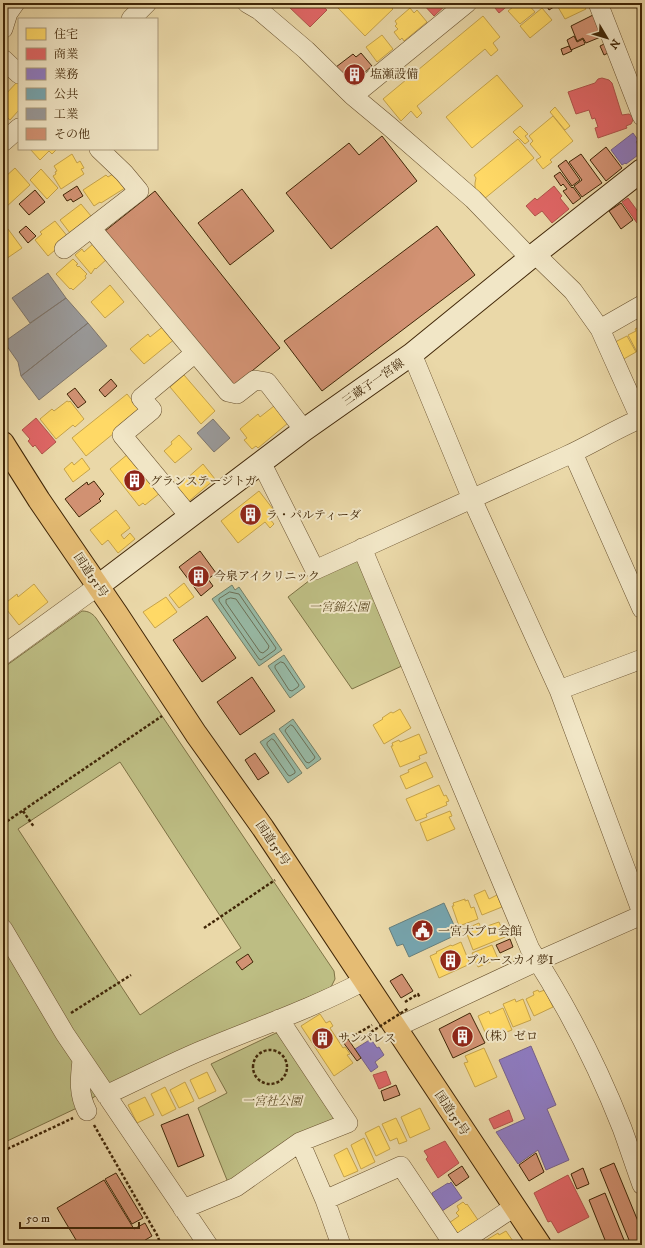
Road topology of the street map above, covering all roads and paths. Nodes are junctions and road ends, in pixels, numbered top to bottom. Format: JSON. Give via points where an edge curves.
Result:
{"nodes":[{"id":1,"x":15,"y":3,"type":"edge"},
{"id":2,"x":147,"y":3,"type":"edge"},
{"id":3,"x":247,"y":3,"type":"edge"},
{"id":4,"x":467,"y":3,"type":"edge"},
{"id":5,"x":598,"y":3,"type":"edge"},
{"id":6,"x":133,"y":18,"type":"edge"},
{"id":7,"x":3,"y":29,"type":"edge"},
{"id":8,"x":3,"y":59,"type":"edge"},
{"id":9,"x":18,"y":73,"type":"edge"},
{"id":10,"x":353,"y":96,"type":"junction"},
{"id":11,"x":642,"y":116,"type":"edge"},
{"id":12,"x":18,"y":129,"type":"edge"},
{"id":13,"x":3,"y":142,"type":"edge"},
{"id":14,"x":100,"y":150,"type":"edge"},
{"id":15,"x":642,"y":170,"type":"edge"},
{"id":16,"x":91,"y":228,"type":"junction"},
{"id":17,"x":64,"y":249,"type":"dead end"},
{"id":18,"x":532,"y":256,"type":"junction"},
{"id":19,"x":642,"y":305,"type":"edge"},
{"id":20,"x":600,"y":329,"type":"junction"},
{"id":21,"x":195,"y":353,"type":"junction"},
{"id":22,"x":412,"y":354,"type":"junction"},
{"id":23,"x":641,"y":418,"type":"edge"},
{"id":24,"x":304,"y":430,"type":"junction"},
{"id":25,"x":3,"y":443,"type":"edge"},
{"id":26,"x":573,"y":453,"type":"junction"},
{"id":27,"x":261,"y":462,"type":"junction"},
{"id":28,"x":472,"y":499,"type":"junction"},
{"id":29,"x":190,"y":517,"type":"junction"},
{"id":30,"x":362,"y":548,"type":"junction"},
{"id":31,"x":98,"y":586,"type":"junction"},
{"id":32,"x":642,"y":609,"type":"edge"},
{"id":33,"x":3,"y":655,"type":"edge"},
{"id":34,"x":642,"y":659,"type":"edge"},
{"id":35,"x":559,"y":690,"type":"junction"},
{"id":36,"x":164,"y":715,"type":"dead end"},
{"id":37,"x":23,"y":811,"type":"junction"},
{"id":38,"x":3,"y":824,"type":"edge"},
{"id":39,"x":34,"y":827,"type":"dead end"},
{"id":40,"x":277,"y":879,"type":"dead end"},
{"id":41,"x":642,"y":914,"type":"edge"},
{"id":42,"x":204,"y":928,"type":"dead end"},
{"id":43,"x":3,"y":929,"type":"edge"},
{"id":44,"x":538,"y":961,"type":"junction"},
{"id":45,"x":131,"y":975,"type":"dead end"},
{"id":46,"x":364,"y":981,"type":"junction"},
{"id":47,"x":409,"y":1008,"type":"dead end"},
{"id":48,"x":279,"y":1019,"type":"junction"},
{"id":49,"x":58,"y":1022,"type":"junction"},
{"id":50,"x":374,"y":1023,"type":"dead end"},
{"id":51,"x":396,"y":1028,"type":"junction"},
{"id":52,"x":277,"y":1051,"type":"joint"},
{"id":53,"x":82,"y":1060,"type":"junction"},
{"id":54,"x":106,"y":1095,"type":"junction"},
{"id":55,"x":87,"y":1111,"type":"junction"},
{"id":56,"x":300,"y":1142,"type":"junction"},
{"id":57,"x":3,"y":1151,"type":"edge"},
{"id":58,"x":642,"y":1186,"type":"edge"},
{"id":59,"x":325,"y":1200,"type":"junction"},
{"id":60,"x":514,"y":1207,"type":"junction"},
{"id":61,"x":183,"y":1209,"type":"junction"},
{"id":62,"x":161,"y":1245,"type":"edge"},
{"id":63,"x":208,"y":1245,"type":"edge"},
{"id":64,"x":341,"y":1245,"type":"edge"},
{"id":65,"x":455,"y":1245,"type":"edge"},
{"id":66,"x":540,"y":1245,"type":"edge"}],
"edges":[{"from":1,"to":7,"type":"street","via":[[8,13]]},
{"from":2,"to":6,"type":"street"},
{"from":3,"to":10,"type":"street","via":[[259,10],[306,50]]},
{"from":4,"to":10,"type":"street"},
{"from":5,"to":11,"type":"street"},
{"from":8,"to":9,"type":"street"},
{"from":10,"to":18,"type":"street","via":[[473,199]]},
{"from":12,"to":13,"type":"street"},
{"from":14,"to":16,"type":"street","via":[[140,191]]},
{"from":15,"to":18,"type":"main road","name":"三蔵子一宮線"},
{"from":16,"to":17,"type":"street"},
{"from":16,"to":21,"type":"street"},
{"from":18,"to":20,"type":"street","via":[[573,291]]},
{"from":18,"to":22,"type":"main road","name":"三蔵子一宮線"},
{"from":19,"to":20,"type":"street"},
{"from":20,"to":23,"type":"street"},
{"from":21,"to":24,"type":"street","via":[[228,392],[237,394],[255,380],[266,382]]},
{"from":21,"to":29,"type":"street","via":[[141,398],[152,410],[122,435]]},
{"from":22,"to":24,"type":"main road","name":"三蔵子一宮線"},
{"from":22,"to":28,"type":"street"},
{"from":23,"to":26,"type":"street"},
{"from":24,"to":27,"type":"main road","name":"三蔵子一宮線"},
{"from":25,"to":31,"type":"highway","name":"国道151号"},
{"from":26,"to":28,"type":"street"},
{"from":26,"to":32,"type":"street"},
{"from":27,"to":29,"type":"main road","name":"三蔵子一宮線"},
{"from":27,"to":30,"type":"street","via":[[316,570]]},
{"from":28,"to":30,"type":"street"},
{"from":28,"to":35,"type":"street"},
{"from":29,"to":31,"type":"main road","name":"三蔵子一宮線"},
{"from":30,"to":44,"type":"street","via":[[530,949]]},
{"from":31,"to":33,"type":"street"},
{"from":31,"to":46,"type":"highway","name":"国道151号"},
{"from":34,"to":35,"type":"street"},
{"from":35,"to":41,"type":"street"},
{"from":36,"to":37,"type":"path"},
{"from":37,"to":38,"type":"path"},
{"from":37,"to":39,"type":"path"},
{"from":40,"to":42,"type":"path"},
{"from":41,"to":44,"type":"street"},
{"from":43,"to":49,"type":"street"},
{"from":44,"to":51,"type":"street"},
{"from":44,"to":58,"type":"street","via":[[590,1055],[622,1127]]},
{"from":45,"to":49,"type":"path"},
{"from":46,"to":48,"type":"street"},
{"from":46,"to":51,"type":"highway","name":"国道151号"},
{"from":47,"to":50,"type":"path","bridge":true,"via":[[359,1040],[355,1035]]},
{"from":48,"to":54,"type":"street","via":[[203,1050]]},
{"from":48,"to":56,"type":"street","via":[[348,1122]]},
{"from":49,"to":53,"type":"street"},
{"from":51,"to":60,"type":"highway","name":"国道151号"},
{"from":52,"to":52,"type":"path","via":[[264,1051],[255,1059],[255,1075],[265,1084],[277,1084],[287,1070],[286,1058]]},
{"from":53,"to":54,"type":"street"},
{"from":53,"to":55,"type":"street","via":[[79,1084]]},
{"from":54,"to":61,"type":"street"},
{"from":55,"to":57,"type":"path"},
{"from":55,"to":62,"type":"path"},
{"from":56,"to":59,"type":"street"},
{"from":56,"to":61,"type":"street","via":[[236,1187]]},
{"from":59,"to":64,"type":"street"},
{"from":59,"to":65,"type":"street","via":[[401,1166]]},
{"from":60,"to":65,"type":"street"},
{"from":60,"to":66,"type":"highway","name":"国道151号"},
{"from":61,"to":63,"type":"street"}]}
